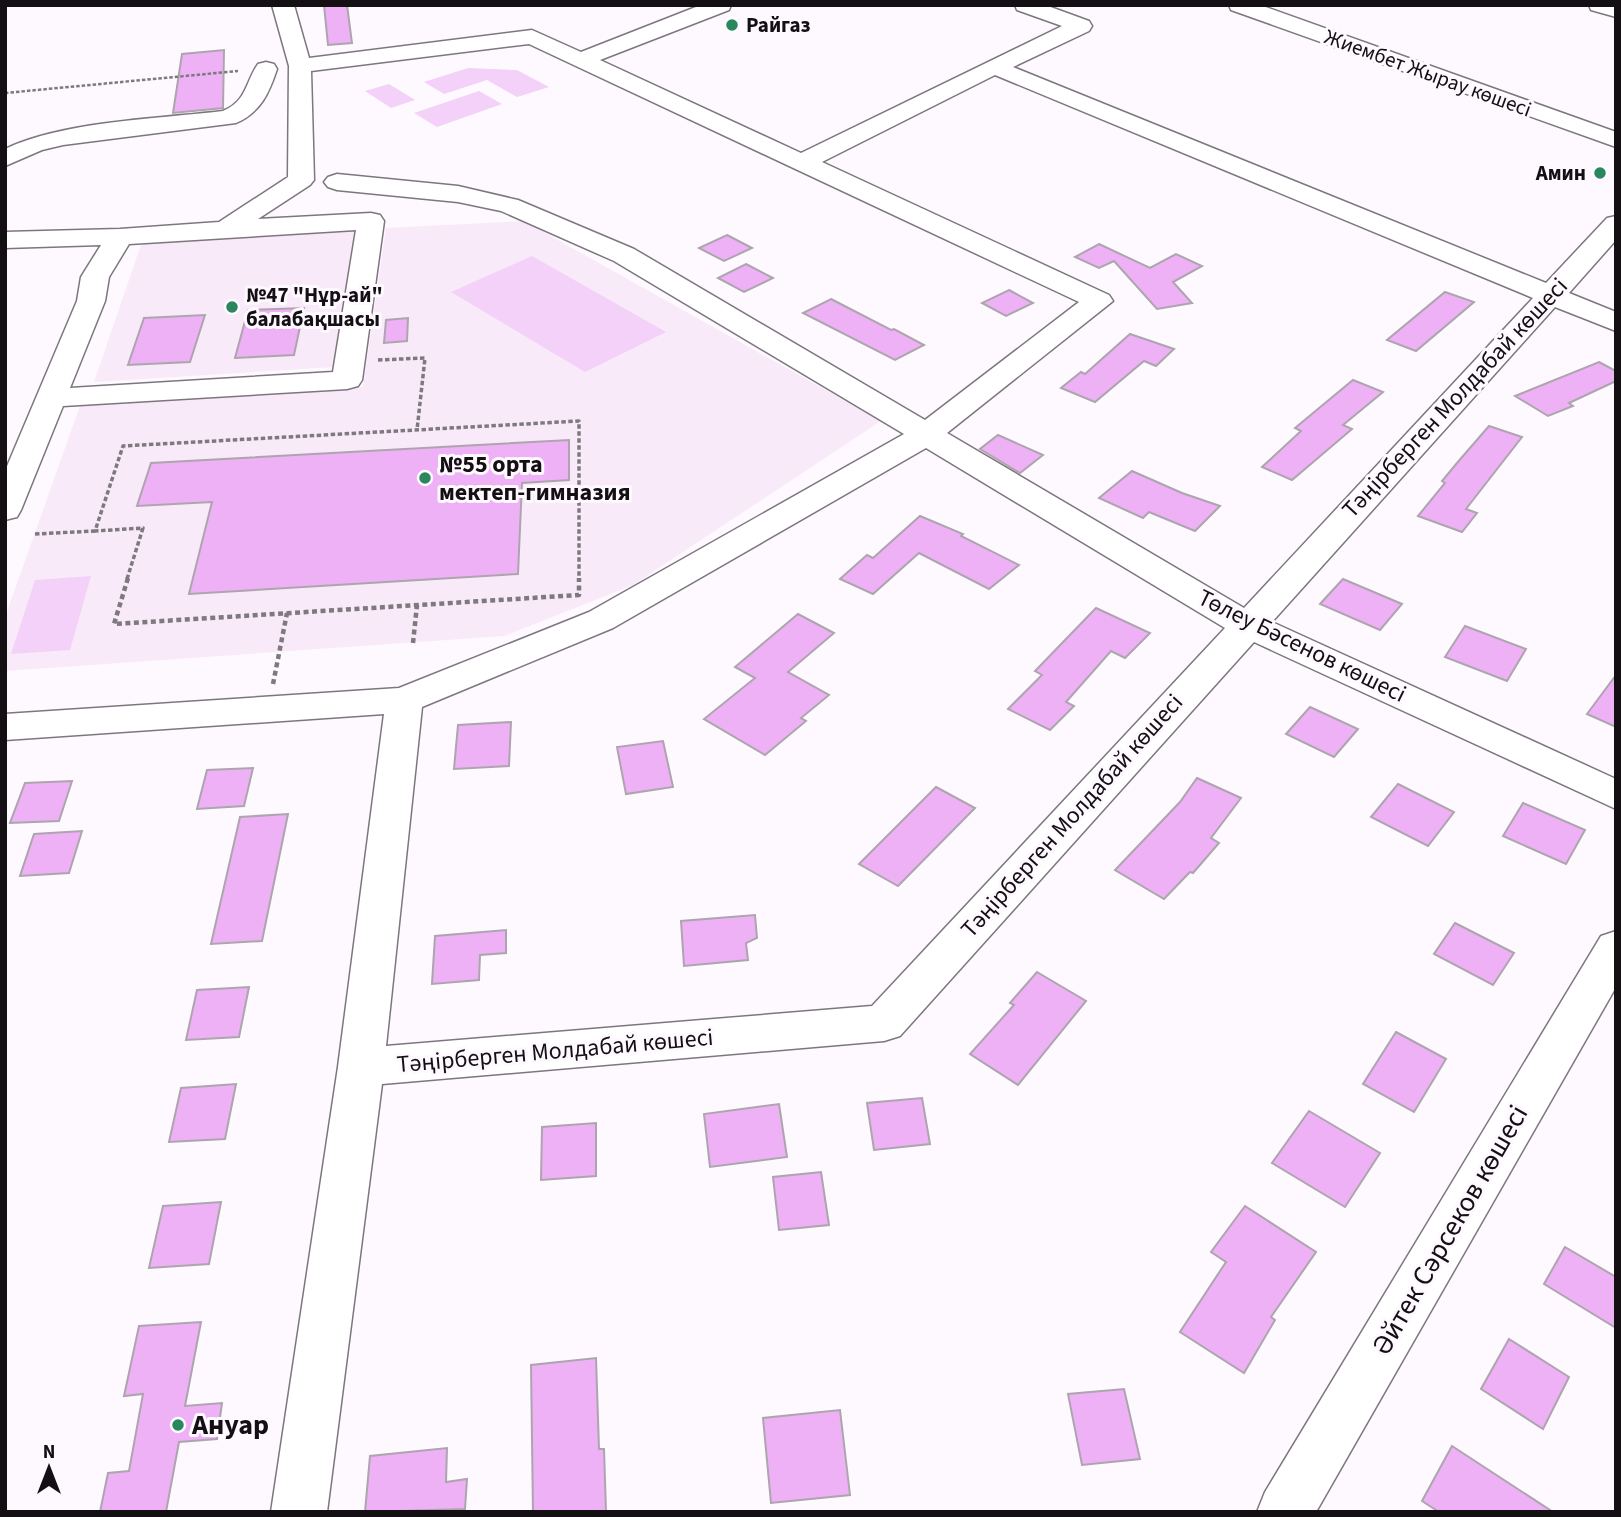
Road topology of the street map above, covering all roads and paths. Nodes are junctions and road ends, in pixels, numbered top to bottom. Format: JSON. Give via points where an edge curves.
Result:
{"nodes":[{"id":1,"x":283,"y":5,"type":"edge"},
{"id":2,"x":721,"y":5,"type":"edge"},
{"id":3,"x":1025,"y":5,"type":"edge"},
{"id":4,"x":1239,"y":5,"type":"edge"},
{"id":5,"x":1599,"y":5,"type":"edge"},
{"id":6,"x":1616,"y":11,"type":"edge"},
{"id":7,"x":580,"y":60,"type":"junction"},
{"id":8,"x":300,"y":66,"type":"junction"},
{"id":9,"x":994,"y":67,"type":"junction"},
{"id":10,"x":265,"y":69,"type":"joint"},
{"id":11,"x":5,"y":93,"type":"edge"},
{"id":12,"x":1616,"y":141,"type":"edge"},
{"id":13,"x":5,"y":159,"type":"edge"},
{"id":14,"x":801,"y":163,"type":"junction"},
{"id":15,"x":301,"y":180,"type":"junction"},
{"id":16,"x":337,"y":182,"type":"junction"},
{"id":17,"x":1616,"y":224,"type":"edge"},
{"id":18,"x":371,"y":225,"type":"junction"},
{"id":19,"x":226,"y":229,"type":"junction"},
{"id":20,"x":120,"y":237,"type":"junction"},
{"id":21,"x":5,"y":240,"type":"edge"},
{"id":22,"x":1549,"y":295,"type":"junction"},
{"id":23,"x":1616,"y":322,"type":"edge"},
{"id":24,"x":350,"y":362,"type":"junction"},
{"id":25,"x":51,"y":398,"type":"junction"},
{"id":26,"x":417,"y":430,"type":"junction"},
{"id":27,"x":927,"y":434,"type":"junction"},
{"id":28,"x":5,"y":510,"type":"edge"},
{"id":29,"x":95,"y":531,"type":"junction"},
{"id":30,"x":35,"y":534,"type":"dead end"},
{"id":31,"x":417,"y":605,"type":"junction"},
{"id":32,"x":287,"y":613,"type":"junction"},
{"id":33,"x":1247,"y":625,"type":"junction"},
{"id":34,"x":413,"y":643,"type":"dead end"},
{"id":35,"x":404,"y":700,"type":"junction"},
{"id":36,"x":267,"y":709,"type":"junction"},
{"id":37,"x":5,"y":727,"type":"edge"},
{"id":38,"x":1616,"y":794,"type":"edge"},
{"id":39,"x":1616,"y":948,"type":"edge"},
{"id":40,"x":360,"y":1067,"type":"junction"},
{"id":41,"x":299,"y":1512,"type":"edge"},
{"id":42,"x":1285,"y":1512,"type":"edge"}],
"edges":[{"from":1,"to":8,"type":"street"},
{"from":2,"to":7,"type":"street"},
{"from":3,"to":9,"type":"street","via":[[1081,26]]},
{"from":4,"to":12,"type":"street","name":"Жиембет Жырау көшесі"},
{"from":5,"to":6,"type":"street"},
{"from":7,"to":8,"type":"street","via":[[532,37]]},
{"from":7,"to":14,"type":"street"},
{"from":8,"to":15,"type":"street"},
{"from":9,"to":14,"type":"street"},
{"from":9,"to":22,"type":"street"},
{"from":10,"to":11,"type":"path"},
{"from":10,"to":13,"type":"street","via":[[254,100],[243,113],[63,138]]},
{"from":14,"to":27,"type":"street","via":[[1099,301]]},
{"from":15,"to":16,"type":"street","name":"Төлеу Бәсенов көшесі"},
{"from":15,"to":19,"type":"street"},
{"from":16,"to":18,"type":"street"},
{"from":16,"to":27,"type":"street","name":"Төлеу Бәсенов көшесі","via":[[458,194],[509,205],[624,256]]},
{"from":17,"to":22,"type":"street","name":"Тәңірберген Молдабай көшесі"},
{"from":18,"to":19,"type":"street"},
{"from":18,"to":24,"type":"street"},
{"from":19,"to":20,"type":"street"},
{"from":20,"to":21,"type":"street"},
{"from":20,"to":25,"type":"street","via":[[95,276],[92,301]]},
{"from":22,"to":23,"type":"street"},
{"from":22,"to":33,"type":"street","name":"Тәңірберген Молдабай көшесі"},
{"from":24,"to":25,"type":"street","via":[[348,380]]},
{"from":24,"to":26,"type":"path","via":[[425,358]]},
{"from":25,"to":28,"type":"street"},
{"from":26,"to":29,"type":"path","via":[[124,446]]},
{"from":26,"to":31,"type":"path","via":[[579,421],[579,595]]},
{"from":27,"to":33,"type":"street","name":"Төлеу Бәсенов көшесі"},
{"from":27,"to":35,"type":"street","via":[[601,620]]},
{"from":29,"to":30,"type":"path"},
{"from":29,"to":32,"type":"path","via":[[143,528],[114,624]]},
{"from":31,"to":32,"type":"path"},
{"from":31,"to":34,"type":"path"},
{"from":32,"to":36,"type":"path"},
{"from":33,"to":38,"type":"street","name":"Төлеу Бәсенов көшесі"},
{"from":33,"to":40,"type":"street","name":"Тәңірберген Молдабай көшесі","via":[[884,1023]]},
{"from":35,"to":36,"type":"street"},
{"from":35,"to":40,"type":"street"},
{"from":36,"to":37,"type":"street"},
{"from":39,"to":42,"type":"street","name":"Әйтек Сәрсеков көшесі"},
{"from":40,"to":41,"type":"street"}]}
